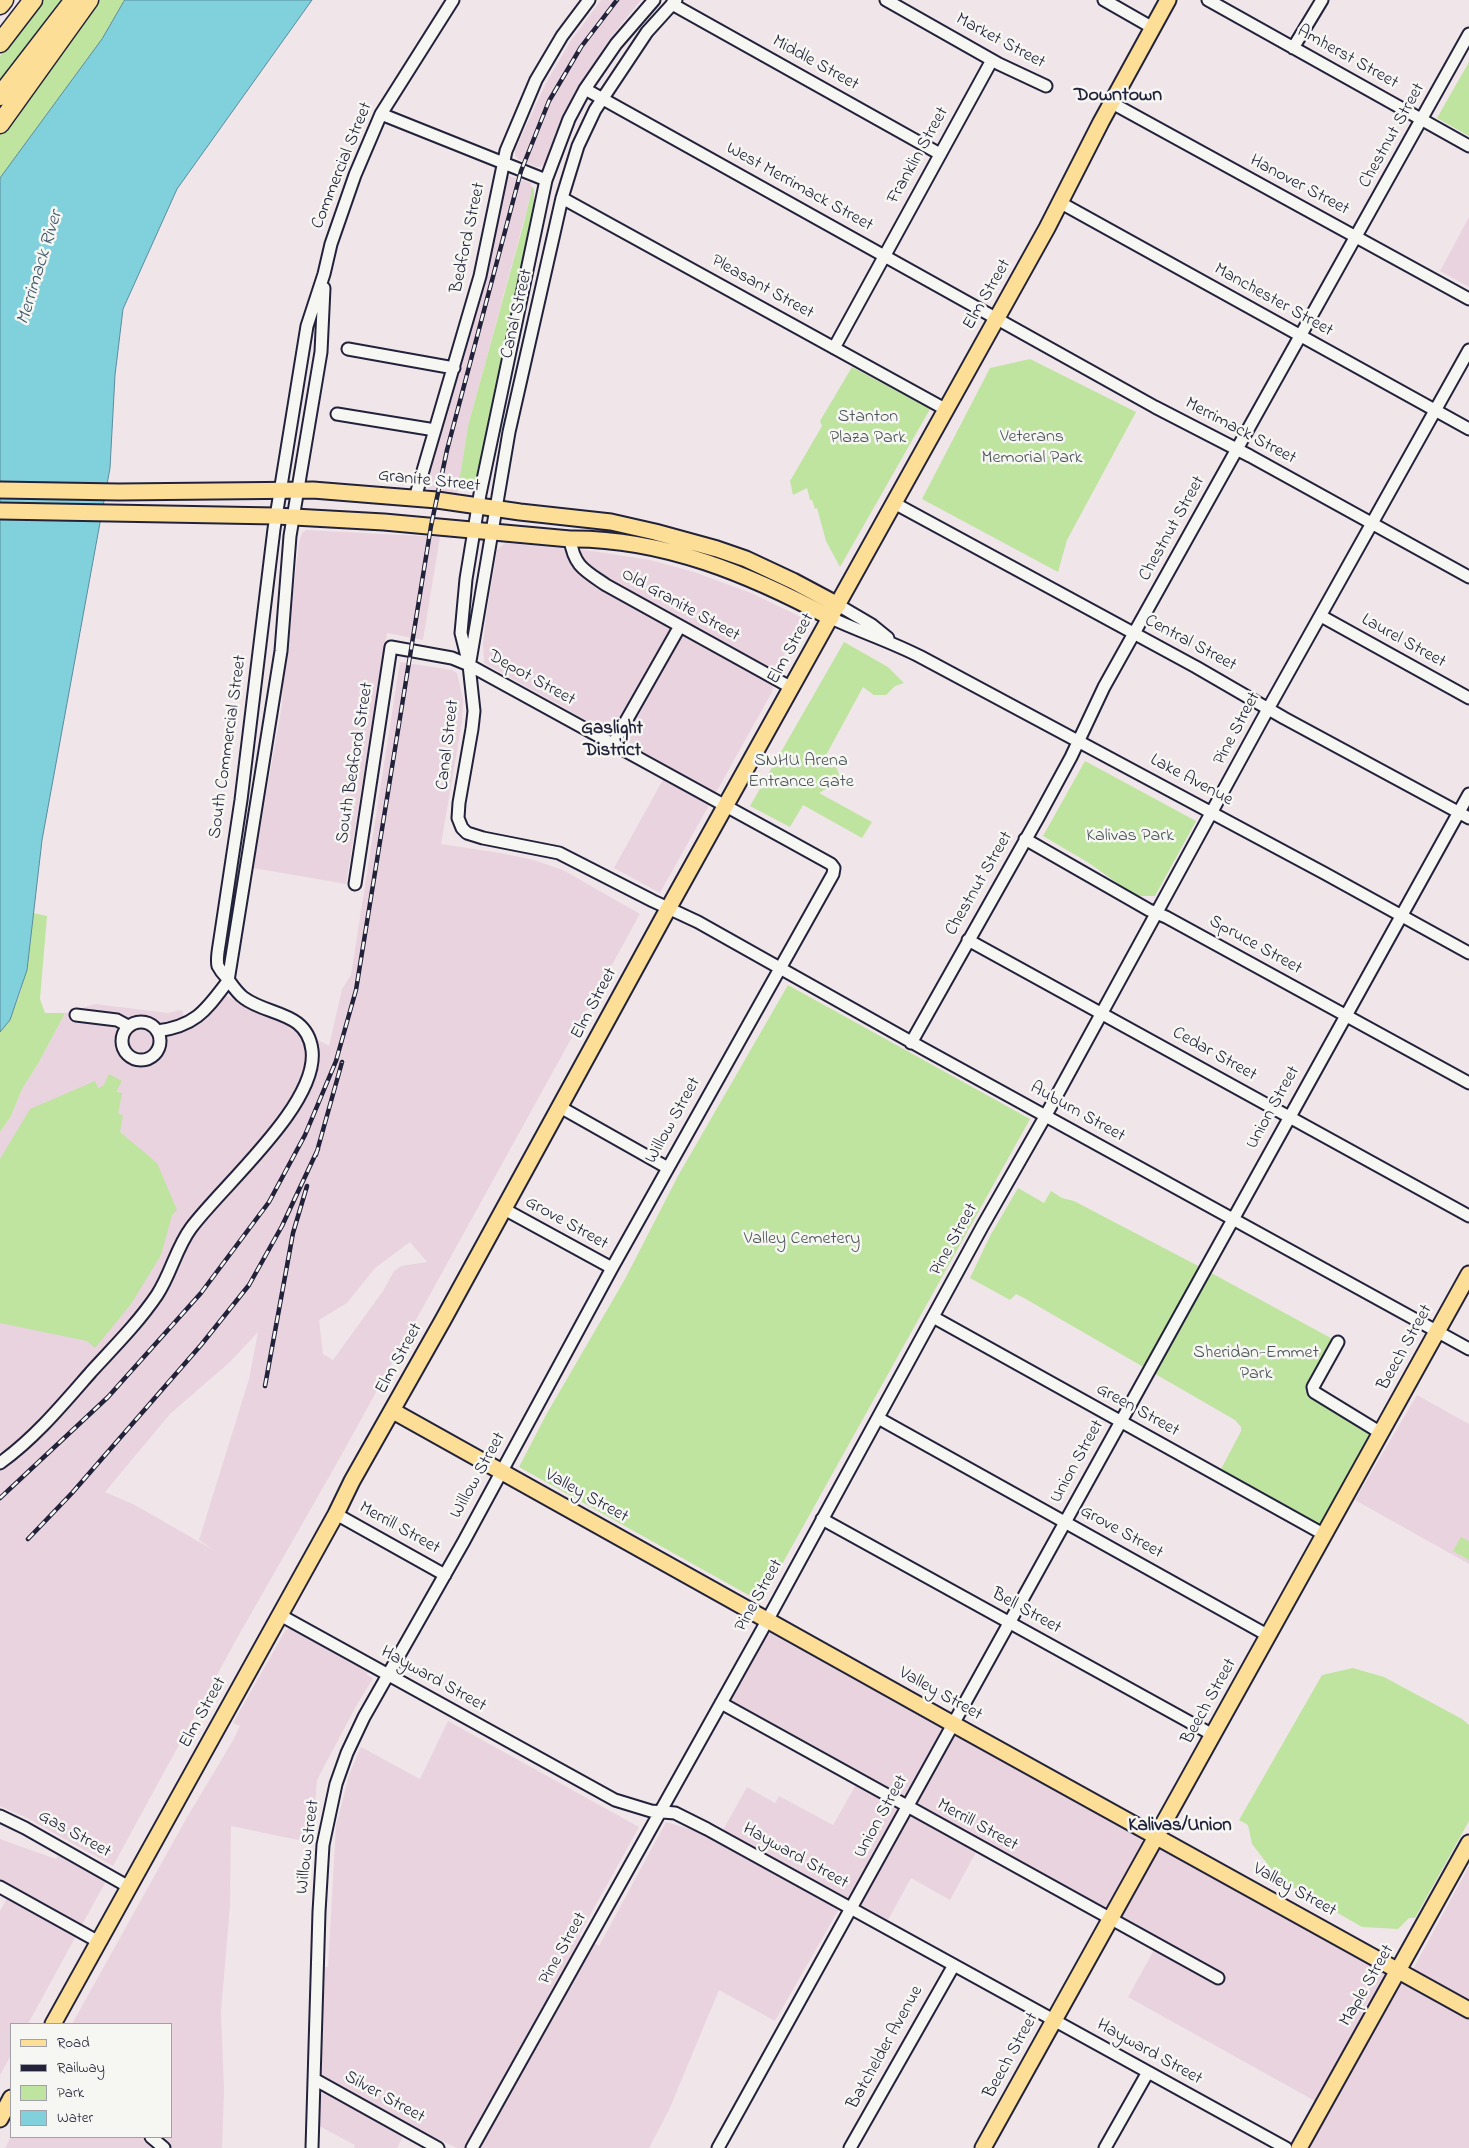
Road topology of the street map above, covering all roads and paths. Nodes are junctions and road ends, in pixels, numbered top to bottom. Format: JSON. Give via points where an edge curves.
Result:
{"nodes":[{"id":1,"x":4,"y":0,"type":"edge"},
{"id":2,"x":33,"y":0,"type":"edge"},
{"id":3,"x":74,"y":0,"type":"edge"},
{"id":4,"x":89,"y":0,"type":"edge"},
{"id":5,"x":453,"y":0,"type":"edge"},
{"id":6,"x":589,"y":0,"type":"edge"},
{"id":7,"x":654,"y":0,"type":"edge"},
{"id":8,"x":886,"y":0,"type":"edge"},
{"id":9,"x":1104,"y":0,"type":"edge"},
{"id":10,"x":1168,"y":0,"type":"edge"},
{"id":11,"x":1208,"y":0,"type":"edge"},
{"id":12,"x":1322,"y":0,"type":"edge"},
{"id":13,"x":674,"y":2,"type":"edge"},
{"id":14,"x":0,"y":5,"type":"edge"},
{"id":15,"x":1153,"y":28,"type":"junction"},
{"id":16,"x":1469,"y":34,"type":"edge"},
{"id":17,"x":0,"y":43,"type":"edge"},
{"id":18,"x":1294,"y":48,"type":"junction"},
{"id":19,"x":992,"y":60,"type":"junction"},
{"id":20,"x":1046,"y":86,"type":"dead end"},
{"id":21,"x":584,"y":89,"type":"junction"},
{"id":22,"x":0,"y":96,"type":"edge"},
{"id":23,"x":602,"y":99,"type":"junction"},
{"id":24,"x":1112,"y":103,"type":"junction"},
{"id":25,"x":380,"y":114,"type":"junction"},
{"id":26,"x":1422,"y":119,"type":"junction"},
{"id":27,"x":0,"y":124,"type":"edge"},
{"id":28,"x":1469,"y":146,"type":"edge"},
{"id":29,"x":940,"y":154,"type":"junction"},
{"id":30,"x":503,"y":162,"type":"junction"},
{"id":31,"x":546,"y":180,"type":"junction"},
{"id":32,"x":562,"y":198,"type":"junction"},
{"id":33,"x":1061,"y":203,"type":"junction"},
{"id":34,"x":1357,"y":237,"type":"junction"},
{"id":35,"x":885,"y":256,"type":"junction"},
{"id":36,"x":324,"y":274,"type":"junction"},
{"id":37,"x":1469,"y":299,"type":"edge"},
{"id":38,"x":996,"y":317,"type":"junction"},
{"id":39,"x":1300,"y":337,"type":"junction"},
{"id":40,"x":834,"y":348,"type":"junction"},
{"id":41,"x":348,"y":349,"type":"dead end"},
{"id":42,"x":1469,"y":350,"type":"edge"},
{"id":43,"x":454,"y":368,"type":"junction"},
{"id":44,"x":945,"y":410,"type":"junction"},
{"id":45,"x":1436,"y":411,"type":"junction"},
{"id":46,"x":337,"y":414,"type":"dead end"},
{"id":47,"x":1469,"y":429,"type":"edge"},
{"id":48,"x":435,"y":430,"type":"junction"},
{"id":49,"x":1237,"y":450,"type":"junction"},
{"id":50,"x":0,"y":490,"type":"edge"},
{"id":51,"x":280,"y":490,"type":"junction"},
{"id":52,"x":297,"y":490,"type":"junction"},
{"id":53,"x":415,"y":498,"type":"junction"},
{"id":54,"x":894,"y":503,"type":"junction"},
{"id":55,"x":478,"y":505,"type":"junction"},
{"id":56,"x":495,"y":508,"type":"junction"},
{"id":57,"x":0,"y":511,"type":"edge"},
{"id":58,"x":276,"y":516,"type":"junction"},
{"id":59,"x":293,"y":517,"type":"junction"},
{"id":60,"x":1373,"y":524,"type":"junction"},
{"id":61,"x":474,"y":530,"type":"junction"},
{"id":62,"x":491,"y":531,"type":"junction"},
{"id":63,"x":570,"y":539,"type":"junction"},
{"id":64,"x":1469,"y":577,"type":"edge"},
{"id":65,"x":834,"y":612,"type":"junction"},
{"id":66,"x":1321,"y":616,"type":"junction"},
{"id":67,"x":680,"y":626,"type":"junction"},
{"id":68,"x":1134,"y":634,"type":"junction"},
{"id":69,"x":392,"y":647,"type":"joint"},
{"id":70,"x":469,"y":665,"type":"junction"},
{"id":71,"x":792,"y":688,"type":"junction"},
{"id":72,"x":1469,"y":698,"type":"edge"},
{"id":73,"x":1268,"y":709,"type":"junction"},
{"id":74,"x":1078,"y":740,"type":"junction"},
{"id":75,"x":613,"y":744,"type":"junction"},
{"id":76,"x":1469,"y":794,"type":"edge"},
{"id":77,"x":726,"y":806,"type":"junction"},
{"id":78,"x":1213,"y":813,"type":"junction"},
{"id":79,"x":1464,"y":815,"type":"edge"},
{"id":80,"x":462,"y":828,"type":"joint"},
{"id":81,"x":1025,"y":839,"type":"junction"},
{"id":82,"x":355,"y":884,"type":"dead end"},
{"id":83,"x":668,"y":909,"type":"junction"},
{"id":84,"x":1157,"y":914,"type":"junction"},
{"id":85,"x":1402,"y":915,"type":"junction"},
{"id":86,"x":968,"y":940,"type":"junction"},
{"id":87,"x":1469,"y":953,"type":"edge"},
{"id":88,"x":780,"y":968,"type":"junction"},
{"id":89,"x":228,"y":981,"type":"junction"},
{"id":90,"x":1102,"y":1014,"type":"junction"},
{"id":91,"x":76,"y":1015,"type":"dead end"},
{"id":92,"x":1346,"y":1015,"type":"junction"},
{"id":93,"x":128,"y":1026,"type":"junction"},
{"id":94,"x":157,"y":1031,"type":"junction"},
{"id":95,"x":911,"y":1043,"type":"junction"},
{"id":96,"x":1469,"y":1083,"type":"edge"},
{"id":97,"x":560,"y":1107,"type":"junction"},
{"id":98,"x":1046,"y":1115,"type":"junction"},
{"id":99,"x":1290,"y":1116,"type":"junction"},
{"id":100,"x":668,"y":1168,"type":"junction"},
{"id":101,"x":504,"y":1209,"type":"junction"},
{"id":102,"x":1469,"y":1216,"type":"edge"},
{"id":103,"x":1232,"y":1218,"type":"junction"},
{"id":104,"x":612,"y":1268,"type":"junction"},
{"id":105,"x":1469,"y":1274,"type":"edge"},
{"id":106,"x":933,"y":1317,"type":"junction"},
{"id":107,"x":1437,"y":1331,"type":"junction"},
{"id":108,"x":1338,"y":1342,"type":"dead end"},
{"id":109,"x":1469,"y":1349,"type":"edge"},
{"id":110,"x":393,"y":1411,"type":"junction"},
{"id":111,"x":878,"y":1418,"type":"junction"},
{"id":112,"x":1121,"y":1422,"type":"junction"},
{"id":113,"x":1381,"y":1433,"type":"junction"},
{"id":114,"x":0,"y":1462,"type":"edge"},
{"id":115,"x":501,"y":1472,"type":"junction"},
{"id":116,"x":336,"y":1514,"type":"junction"},
{"id":117,"x":822,"y":1519,"type":"junction"},
{"id":118,"x":1065,"y":1522,"type":"junction"},
{"id":119,"x":1325,"y":1535,"type":"junction"},
{"id":120,"x":445,"y":1575,"type":"junction"},
{"id":121,"x":280,"y":1615,"type":"junction"},
{"id":122,"x":767,"y":1620,"type":"junction"},
{"id":123,"x":1009,"y":1623,"type":"junction"},
{"id":124,"x":1269,"y":1636,"type":"junction"},
{"id":125,"x":388,"y":1675,"type":"junction"},
{"id":126,"x":721,"y":1703,"type":"junction"},
{"id":127,"x":953,"y":1724,"type":"junction"},
{"id":128,"x":1213,"y":1735,"type":"junction"},
{"id":129,"x":907,"y":1807,"type":"junction"},
{"id":130,"x":661,"y":1812,"type":"junction"},
{"id":131,"x":0,"y":1816,"type":"edge"},
{"id":132,"x":1157,"y":1836,"type":"junction"},
{"id":133,"x":1469,"y":1843,"type":"edge"},
{"id":134,"x":0,"y":1887,"type":"edge"},
{"id":135,"x":129,"y":1887,"type":"junction"},
{"id":136,"x":851,"y":1908,"type":"junction"},
{"id":137,"x":1109,"y":1919,"type":"junction"},
{"id":138,"x":99,"y":1942,"type":"junction"},
{"id":139,"x":954,"y":1965,"type":"junction"},
{"id":140,"x":1399,"y":1971,"type":"junction"},
{"id":141,"x":1218,"y":1978,"type":"dead end"},
{"id":142,"x":1469,"y":2010,"type":"edge"},
{"id":143,"x":1053,"y":2020,"type":"junction"},
{"id":144,"x":54,"y":2023,"type":"edge"},
{"id":145,"x":1148,"y":2072,"type":"junction"},
{"id":146,"x":314,"y":2079,"type":"junction"},
{"id":147,"x":10,"y":2100,"type":"edge"},
{"id":148,"x":0,"y":2119,"type":"edge"},
{"id":149,"x":153,"y":2138,"type":"edge"},
{"id":150,"x":164,"y":2148,"type":"edge"},
{"id":151,"x":312,"y":2148,"type":"edge"},
{"id":152,"x":438,"y":2148,"type":"edge"},
{"id":153,"x":472,"y":2148,"type":"edge"},
{"id":154,"x":718,"y":2148,"type":"edge"},
{"id":155,"x":850,"y":2148,"type":"edge"},
{"id":156,"x":983,"y":2148,"type":"edge"},
{"id":157,"x":1106,"y":2148,"type":"edge"},
{"id":158,"x":1286,"y":2148,"type":"edge"},
{"id":159,"x":1300,"y":2148,"type":"edge"}],
"edges":[{"from":1,"to":14,"type":"highway"},
{"from":2,"to":17,"type":"highway"},
{"from":3,"to":22,"type":"highway"},
{"from":4,"to":27,"type":"highway"},
{"from":5,"to":25,"type":"street","name":"Commercial Street"},
{"from":6,"to":30,"type":"street","name":"Bedford Street","via":[[562,36],[536,80]]},
{"from":7,"to":21,"type":"street","name":"Canal Street","via":[[616,44]]},
{"from":8,"to":19,"type":"street","name":"Market Street"},
{"from":9,"to":15,"type":"street"},
{"from":10,"to":15,"type":"main road","name":"Elm Street"},
{"from":11,"to":18,"type":"street","name":"Amherst Street"},
{"from":12,"to":18,"type":"street"},
{"from":13,"to":23,"type":"street","name":"Canal Street","via":[[642,38]]},
{"from":13,"to":29,"type":"street","name":"Middle Street"},
{"from":15,"to":24,"type":"main road","name":"Elm Street"},
{"from":16,"to":26,"type":"street","name":"Chestnut Street"},
{"from":18,"to":26,"type":"street","name":"Amherst Street"},
{"from":19,"to":20,"type":"street","name":"Market Street"},
{"from":19,"to":29,"type":"street","name":"Franklin Street"},
{"from":21,"to":23,"type":"street","name":"West Merrimack Street"},
{"from":21,"to":31,"type":"street","name":"Canal Street","via":[[569,118]]},
{"from":23,"to":32,"type":"street","name":"Canal Street","via":[[586,126]]},
{"from":23,"to":35,"type":"street","name":"West Merrimack Street"},
{"from":24,"to":33,"type":"main road","name":"Elm Street"},
{"from":24,"to":34,"type":"street","name":"Hanover Street"},
{"from":25,"to":30,"type":"street"},
{"from":25,"to":36,"type":"street","name":"Commercial Street","via":[[334,235]]},
{"from":26,"to":28,"type":"street","name":"Amherst Street"},
{"from":26,"to":34,"type":"street","name":"Chestnut Street"},
{"from":29,"to":35,"type":"street","name":"Franklin Street"},
{"from":30,"to":31,"type":"street"},
{"from":30,"to":43,"type":"street","name":"Bedford Street","via":[[480,276]]},
{"from":31,"to":55,"type":"street","name":"Canal Street"},
{"from":32,"to":40,"type":"street","name":"Pleasant Street"},
{"from":32,"to":56,"type":"street","name":"Canal Street","via":[[510,425]]},
{"from":33,"to":38,"type":"main road","name":"Elm Street"},
{"from":33,"to":39,"type":"street","name":"Manchester Street"},
{"from":34,"to":37,"type":"street","name":"Hanover Street"},
{"from":34,"to":39,"type":"street","name":"Chestnut Street"},
{"from":35,"to":38,"type":"street","name":"West Merrimack Street"},
{"from":35,"to":40,"type":"street","name":"Franklin Street"},
{"from":36,"to":51,"type":"street","name":"Commercial Street","via":[[307,326]]},
{"from":36,"to":52,"type":"street","name":"Commercial Street","via":[[321,352]]},
{"from":38,"to":44,"type":"main road","name":"Elm Street"},
{"from":38,"to":49,"type":"street","name":"Merrimack Street"},
{"from":39,"to":45,"type":"street","name":"Manchester Street"},
{"from":39,"to":49,"type":"street","name":"Chestnut Street"},
{"from":40,"to":44,"type":"street","name":"Pleasant Street"},
{"from":41,"to":43,"type":"street"},
{"from":42,"to":45,"type":"street","name":"Pine Street"},
{"from":43,"to":48,"type":"street","name":"Bedford Street"},
{"from":44,"to":54,"type":"main road","name":"Elm Street"},
{"from":45,"to":47,"type":"street","name":"Manchester Street"},
{"from":45,"to":60,"type":"street","name":"Pine Street"},
{"from":46,"to":48,"type":"street"},
{"from":48,"to":53,"type":"street","name":"Bedford Street"},
{"from":49,"to":60,"type":"street","name":"Merrimack Street"},
{"from":49,"to":68,"type":"street","name":"Chestnut Street"},
{"from":50,"to":51,"type":"main road","name":"Granite Street"},
{"from":51,"to":52,"type":"main road","name":"Granite Street"},
{"from":51,"to":58,"type":"street","name":"Commercial Street"},
{"from":52,"to":53,"type":"main road","name":"Granite Street"},
{"from":52,"to":59,"type":"street","name":"Commercial Street"},
{"from":53,"to":55,"type":"main road","name":"Granite Street"},
{"from":54,"to":65,"type":"main road","name":"Elm Street"},
{"from":54,"to":68,"type":"street","name":"Central Street"},
{"from":55,"to":56,"type":"main road","name":"Granite Street"},
{"from":55,"to":61,"type":"street","name":"Canal Street"},
{"from":56,"to":62,"type":"street","name":"Canal Street"},
{"from":56,"to":65,"type":"main road","name":"Granite Street","via":[[611,522],[675,536],[746,559],[804,586]]},
{"from":57,"to":58,"type":"main road"},
{"from":58,"to":59,"type":"main road"},
{"from":58,"to":89,"type":"street","name":"South Commercial Street","via":[[220,940],[218,965]]},
{"from":59,"to":61,"type":"main road"},
{"from":59,"to":89,"type":"street","name":"South Commercial Street","via":[[281,651]]},
{"from":60,"to":64,"type":"street","name":"Merrimack Street"},
{"from":60,"to":66,"type":"street","name":"Pine Street"},
{"from":61,"to":62,"type":"main road"},
{"from":61,"to":70,"type":"street","name":"Canal Street","via":[[461,624]]},
{"from":62,"to":63,"type":"main road"},
{"from":62,"to":70,"type":"street","name":"Canal Street"},
{"from":63,"to":65,"type":"main road","via":[[596,538],[687,556]]},
{"from":63,"to":67,"type":"street","name":"Old Granite Street","via":[[580,568]]},
{"from":65,"to":71,"type":"main road","name":"Elm Street"},
{"from":65,"to":74,"type":"street","name":"Lake Avenue","via":[[872,625],[895,644]]},
{"from":66,"to":72,"type":"street","name":"Laurel Street"},
{"from":66,"to":73,"type":"street","name":"Pine Street"},
{"from":67,"to":71,"type":"street","name":"Old Granite Street"},
{"from":67,"to":75,"type":"street"},
{"from":68,"to":73,"type":"street","name":"Central Street"},
{"from":68,"to":74,"type":"street","name":"Chestnut Street"},
{"from":69,"to":70,"type":"street","name":"Depot Street","via":[[452,658]]},
{"from":69,"to":82,"type":"street","name":"South Bedford Street"},
{"from":70,"to":75,"type":"street","name":"Depot Street"},
{"from":70,"to":80,"type":"street","name":"Canal Street","via":[[474,711],[459,803],[458,818]]},
{"from":71,"to":77,"type":"main road","name":"Elm Street"},
{"from":73,"to":78,"type":"street","name":"Pine Street"},
{"from":73,"to":79,"type":"street","name":"Central Street"},
{"from":74,"to":78,"type":"street","name":"Lake Avenue"},
{"from":74,"to":81,"type":"street","name":"Chestnut Street"},
{"from":75,"to":77,"type":"street","name":"Depot Street"},
{"from":76,"to":79,"type":"street","name":"Union Street"},
{"from":77,"to":83,"type":"main road","name":"Elm Street"},
{"from":77,"to":88,"type":"street","name":"Willow Street","via":[[834,868],[834,874]]},
{"from":78,"to":84,"type":"street","name":"Pine Street"},
{"from":78,"to":85,"type":"street","name":"Lake Avenue"},
{"from":79,"to":85,"type":"street","name":"Union Street"},
{"from":80,"to":83,"type":"street","name":"Auburn Street","via":[[466,833],[483,838],[559,853]]},
{"from":81,"to":84,"type":"street","name":"Spruce Street"},
{"from":81,"to":86,"type":"street","name":"Chestnut Street"},
{"from":83,"to":88,"type":"street","name":"Auburn Street"},
{"from":83,"to":97,"type":"main road","name":"Elm Street"},
{"from":84,"to":90,"type":"street","name":"Pine Street"},
{"from":84,"to":92,"type":"street","name":"Spruce Street"},
{"from":85,"to":87,"type":"street","name":"Lake Avenue"},
{"from":85,"to":92,"type":"street","name":"Union Street"},
{"from":86,"to":90,"type":"street","name":"Cedar Street"},
{"from":86,"to":95,"type":"street","name":"Chestnut Street"},
{"from":88,"to":95,"type":"street","name":"Auburn Street"},
{"from":88,"to":100,"type":"street","name":"Willow Street"},
{"from":89,"to":94,"type":"street","via":[[196,1018],[185,1025]]},
{"from":89,"to":114,"type":"street","name":"South Commercial Street","via":[[245,998],[290,1018],[305,1032],[312,1058],[303,1088],[275,1134],[191,1228],[168,1277],[138,1320],[60,1407]]},
{"from":90,"to":98,"type":"street","name":"Pine Street"},
{"from":90,"to":99,"type":"street","name":"Cedar Street"},
{"from":91,"to":93,"type":"street","via":[[117,1020]]},
{"from":92,"to":96,"type":"street","name":"Spruce Street"},
{"from":92,"to":99,"type":"street","name":"Union Street"},
{"from":93,"to":94,"type":"street","via":[[144,1022]]},
{"from":93,"to":94,"type":"street","via":[[122,1035],[122,1047],[129,1056],[139,1060],[150,1058],[158,1049],[160,1037]]},
{"from":95,"to":98,"type":"street","name":"Auburn Street"},
{"from":97,"to":100,"type":"street"},
{"from":97,"to":101,"type":"main road","name":"Elm Street"},
{"from":98,"to":103,"type":"street","name":"Auburn Street"},
{"from":98,"to":106,"type":"street","name":"Pine Street"},
{"from":99,"to":102,"type":"street","name":"Cedar Street"},
{"from":99,"to":103,"type":"street","name":"Union Street"},
{"from":100,"to":104,"type":"street","name":"Willow Street"},
{"from":101,"to":104,"type":"street","name":"Grove Street"},
{"from":101,"to":110,"type":"main road","name":"Elm Street"},
{"from":103,"to":107,"type":"street","name":"Auburn Street"},
{"from":103,"to":112,"type":"street","name":"Union Street"},
{"from":104,"to":115,"type":"street","name":"Willow Street"},
{"from":105,"to":107,"type":"main road","name":"Beech Street"},
{"from":106,"to":111,"type":"street","name":"Pine Street"},
{"from":106,"to":112,"type":"street","name":"Green Street"},
{"from":107,"to":109,"type":"street","name":"Auburn Street"},
{"from":107,"to":113,"type":"main road","name":"Beech Street"},
{"from":108,"to":113,"type":"street","via":[[1313,1387],[1314,1392]]},
{"from":110,"to":115,"type":"main road","name":"Valley Street"},
{"from":110,"to":116,"type":"main road","name":"Elm Street","via":[[360,1465]]},
{"from":111,"to":117,"type":"street","name":"Pine Street"},
{"from":111,"to":118,"type":"street","name":"Grove Street"},
{"from":112,"to":118,"type":"street","name":"Union Street"},
{"from":112,"to":119,"type":"street","name":"Green Street"},
{"from":113,"to":119,"type":"main road","name":"Beech Street"},
{"from":115,"to":120,"type":"street","name":"Willow Street"},
{"from":115,"to":122,"type":"main road","name":"Valley Street"},
{"from":116,"to":120,"type":"street","name":"Merrill Street"},
{"from":116,"to":121,"type":"main road","name":"Elm Street"},
{"from":117,"to":122,"type":"street","name":"Pine Street"},
{"from":117,"to":123,"type":"street","name":"Bell Street"},
{"from":118,"to":123,"type":"street","name":"Union Street"},
{"from":118,"to":124,"type":"street","name":"Grove Street"},
{"from":119,"to":124,"type":"main road","name":"Beech Street"},
{"from":120,"to":125,"type":"street","name":"Willow Street"},
{"from":121,"to":125,"type":"street","name":"Hayward Street"},
{"from":121,"to":135,"type":"main road","name":"Elm Street"},
{"from":122,"to":126,"type":"street","name":"Pine Street"},
{"from":122,"to":127,"type":"main road","name":"Valley Street"},
{"from":123,"to":127,"type":"street","name":"Union Street"},
{"from":123,"to":128,"type":"street","name":"Bell Street"},
{"from":124,"to":128,"type":"main road","name":"Beech Street"},
{"from":125,"to":130,"type":"street","name":"Hayward Street","via":[[615,1800]]},
{"from":125,"to":146,"type":"street","name":"Willow Street","via":[[349,1747],[328,1815],[320,1887]]},
{"from":126,"to":129,"type":"street","name":"Merrill Street"},
{"from":126,"to":130,"type":"street","name":"Pine Street"},
{"from":127,"to":129,"type":"street","name":"Union Street"},
{"from":127,"to":132,"type":"main road","name":"Valley Street"},
{"from":128,"to":132,"type":"main road","name":"Beech Street"},
{"from":129,"to":136,"type":"street","name":"Union Street"},
{"from":129,"to":137,"type":"street","name":"Merrill Street"},
{"from":130,"to":136,"type":"street","name":"Hayward Street","via":[[675,1813],[693,1822]]},
{"from":130,"to":153,"type":"street","name":"Pine Street"},
{"from":131,"to":135,"type":"street","name":"Gas Street"},
{"from":132,"to":137,"type":"main road","name":"Beech Street"},
{"from":132,"to":140,"type":"main road","name":"Valley Street"},
{"from":133,"to":140,"type":"main road","name":"Maple Street"},
{"from":134,"to":138,"type":"street"},
{"from":135,"to":138,"type":"main road","name":"Elm Street"},
{"from":136,"to":139,"type":"street","name":"Hayward Street"},
{"from":136,"to":154,"type":"street","name":"Union Street"},
{"from":137,"to":141,"type":"street","name":"Merrill Street"},
{"from":137,"to":143,"type":"main road","name":"Beech Street"},
{"from":138,"to":144,"type":"main road","name":"Elm Street"},
{"from":139,"to":143,"type":"street","name":"Hayward Street"},
{"from":139,"to":155,"type":"street","name":"Batchelder Avenue"},
{"from":140,"to":142,"type":"main road","name":"Valley Street"},
{"from":140,"to":159,"type":"main road","name":"Maple Street"},
{"from":143,"to":145,"type":"street","name":"Hayward Street"},
{"from":143,"to":156,"type":"main road","name":"Beech Street"},
{"from":145,"to":157,"type":"street"},
{"from":145,"to":158,"type":"street","name":"Hayward Street"},
{"from":146,"to":151,"type":"street","name":"Willow Street"},
{"from":146,"to":152,"type":"street","name":"Silver Street"},
{"from":147,"to":148,"type":"main road"},
{"from":149,"to":150,"type":"street"}]}
